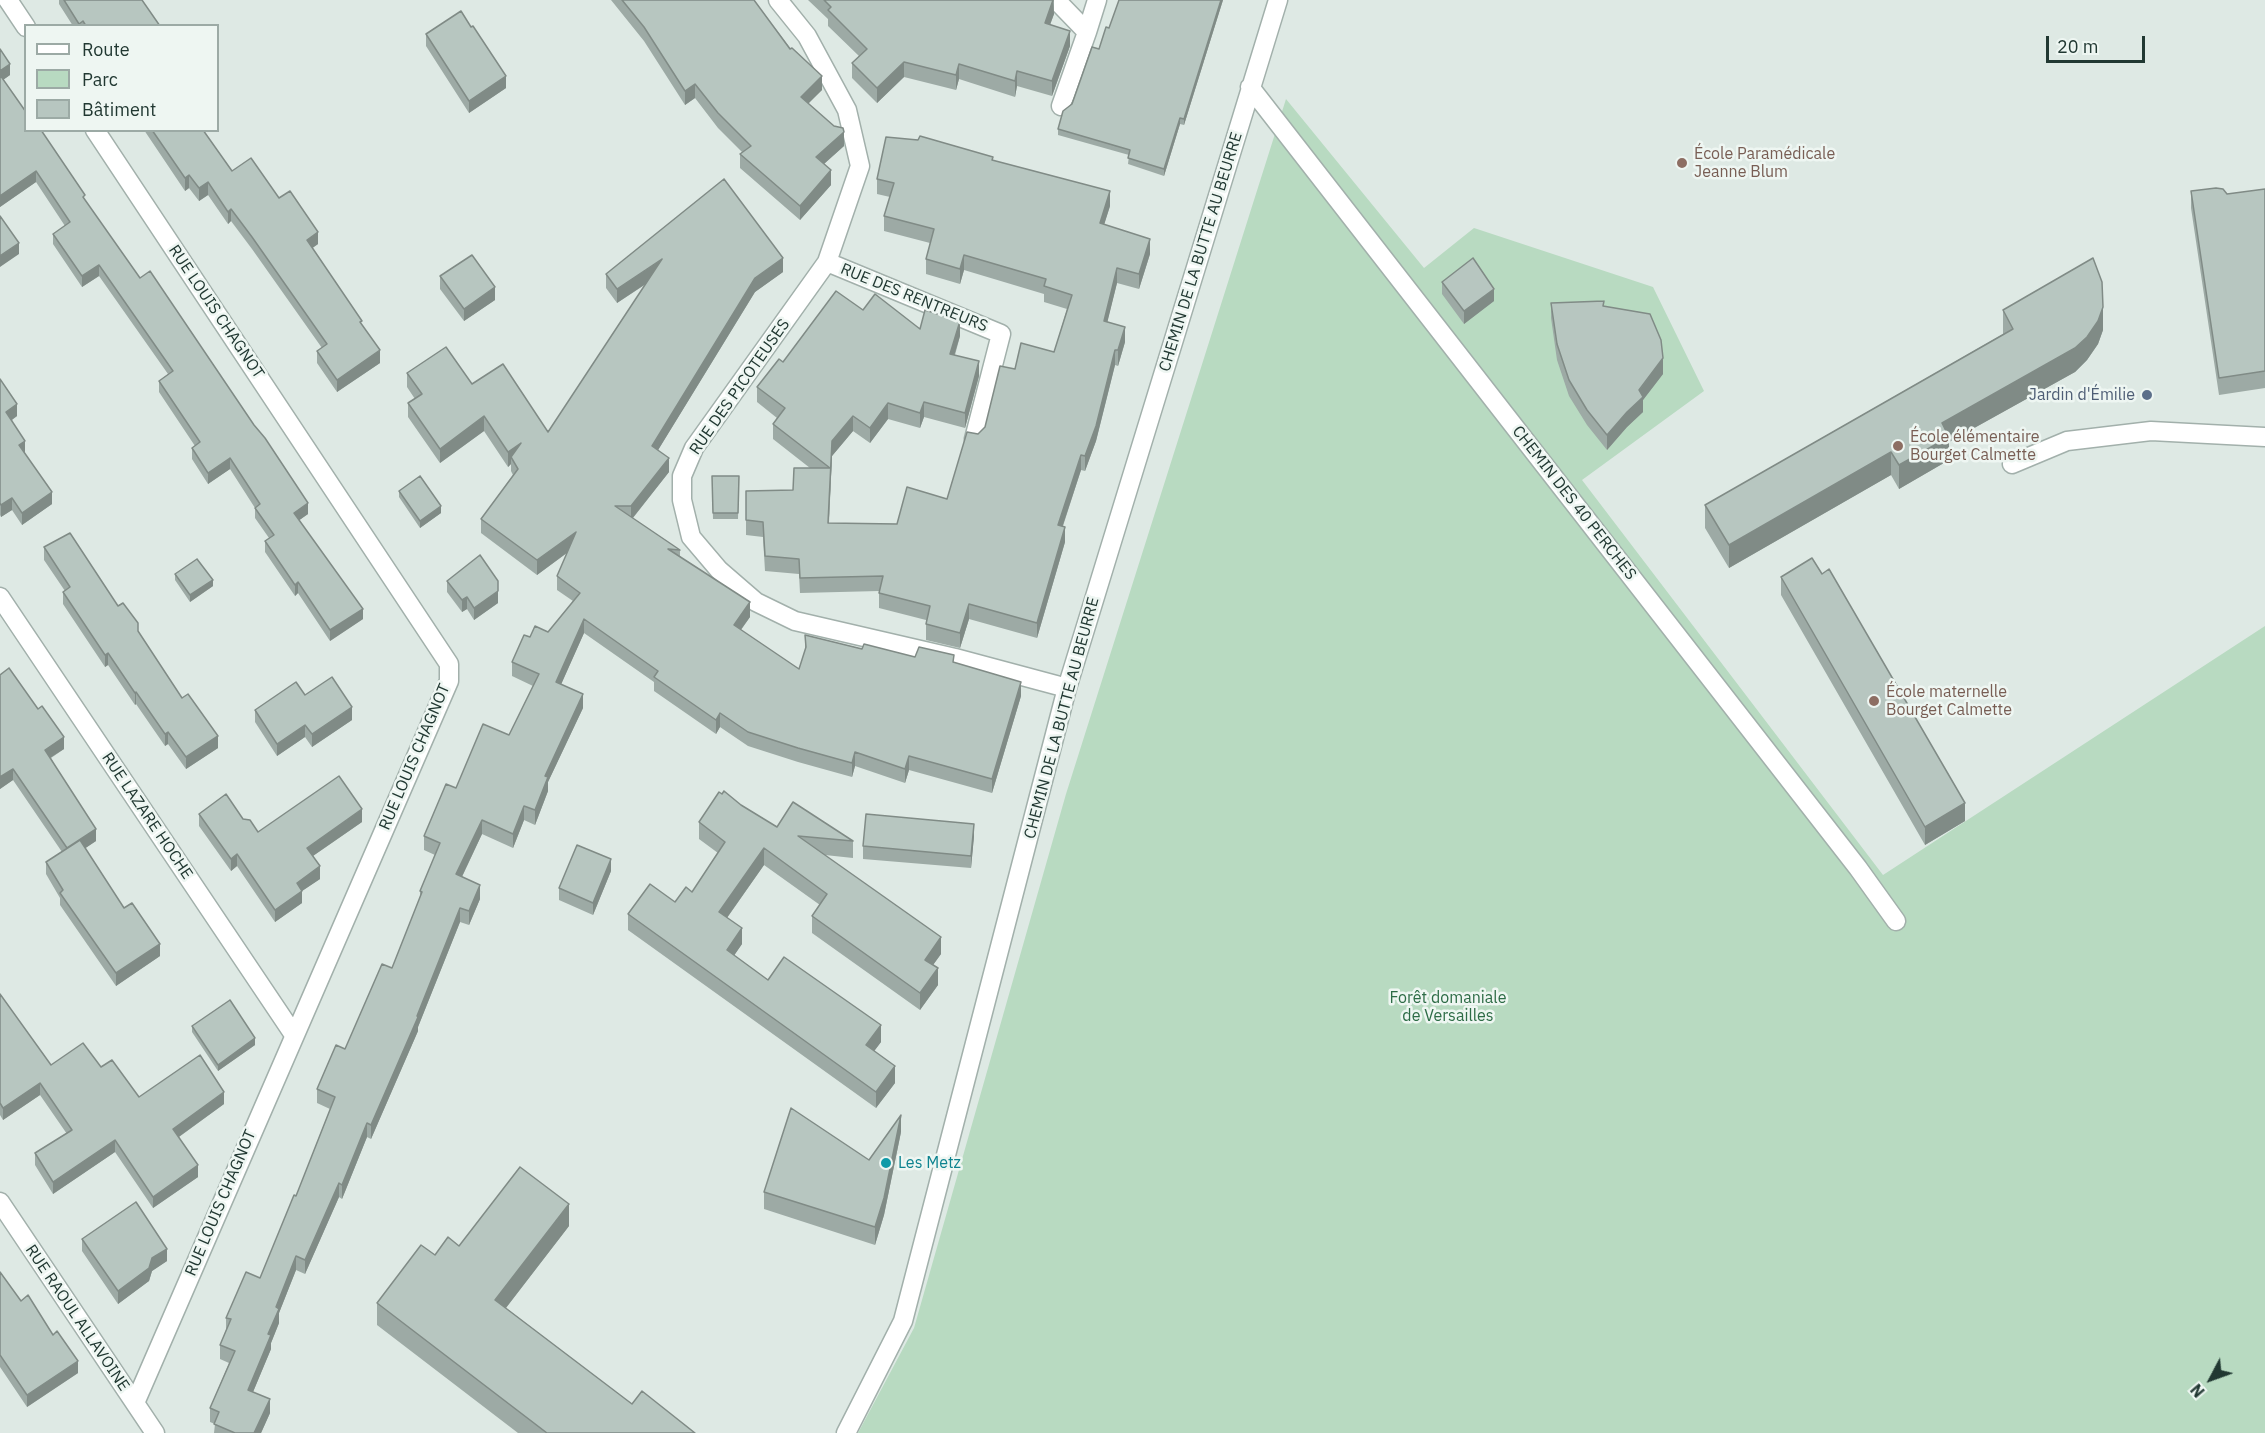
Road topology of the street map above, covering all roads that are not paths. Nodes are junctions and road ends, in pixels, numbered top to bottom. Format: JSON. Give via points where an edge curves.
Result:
{"nodes":[{"id":1,"x":8,"y":0,"type":"edge"},
{"id":2,"x":778,"y":0,"type":"edge"},
{"id":3,"x":1056,"y":0,"type":"edge"},
{"id":4,"x":1097,"y":0,"type":"edge"},
{"id":5,"x":1278,"y":0,"type":"edge"},
{"id":6,"x":24,"y":24,"type":"edge"},
{"id":7,"x":1087,"y":32,"type":"junction"},
{"id":8,"x":1250,"y":87,"type":"junction"},
{"id":9,"x":1061,"y":106,"type":"dead end"},
{"id":10,"x":96,"y":132,"type":"edge"},
{"id":11,"x":827,"y":261,"type":"junction"},
{"id":12,"x":2265,"y":436,"type":"edge"},
{"id":13,"x":974,"y":439,"type":"edge"},
{"id":14,"x":2012,"y":464,"type":"dead end"},
{"id":15,"x":0,"y":597,"type":"edge"},
{"id":16,"x":1067,"y":688,"type":"junction"},
{"id":17,"x":1896,"y":921,"type":"dead end"},
{"id":18,"x":294,"y":1035,"type":"junction"},
{"id":19,"x":0,"y":1202,"type":"edge"},
{"id":20,"x":135,"y":1403,"type":"junction"},
{"id":21,"x":155,"y":1433,"type":"edge"},
{"id":22,"x":846,"y":1433,"type":"edge"}],
"edges":[{"from":1,"to":6,"type":"street"},
{"from":2,"to":11,"type":"street","name":"RUE DES PICOTEUSES","via":[[807,36],[847,110],[860,166]]},
{"from":3,"to":7,"type":"street"},
{"from":4,"to":7,"type":"street"},
{"from":5,"to":8,"type":"street","name":"CHEMIN DE LA BUTTE AU BEURRE"},
{"from":7,"to":9,"type":"street"},
{"from":8,"to":16,"type":"street","name":"CHEMIN DE LA BUTTE AU BEURRE","via":[[1231,160]]},
{"from":8,"to":17,"type":"street","name":"CHEMIN DES 40 PERCHES"},
{"from":10,"to":18,"type":"street","name":"RUE LOUIS CHAGNOT","via":[[449,664],[449,681]]},
{"from":11,"to":13,"type":"street","name":"RUE DES RENTREURS","via":[[1001,334]]},
{"from":11,"to":16,"type":"street","name":"RUE DES PICOTEUSES","via":[[694,448],[682,476],[682,500],[692,537],[719,570],[756,602],[795,621]]},
{"from":12,"to":14,"type":"street","via":[[2151,431],[2067,441]]},
{"from":15,"to":18,"type":"street","name":"RUE LAZARE HOCHE"},
{"from":16,"to":22,"type":"street","name":"CHEMIN DE LA BUTTE AU BEURRE","via":[[903,1321]]},
{"from":18,"to":20,"type":"street","name":"RUE LOUIS CHAGNOT"},
{"from":19,"to":20,"type":"street","name":"RUE RAOUL ALLAVOINE"},
{"from":20,"to":21,"type":"street","name":"RUE RAOUL ALLAVOINE"}]}
